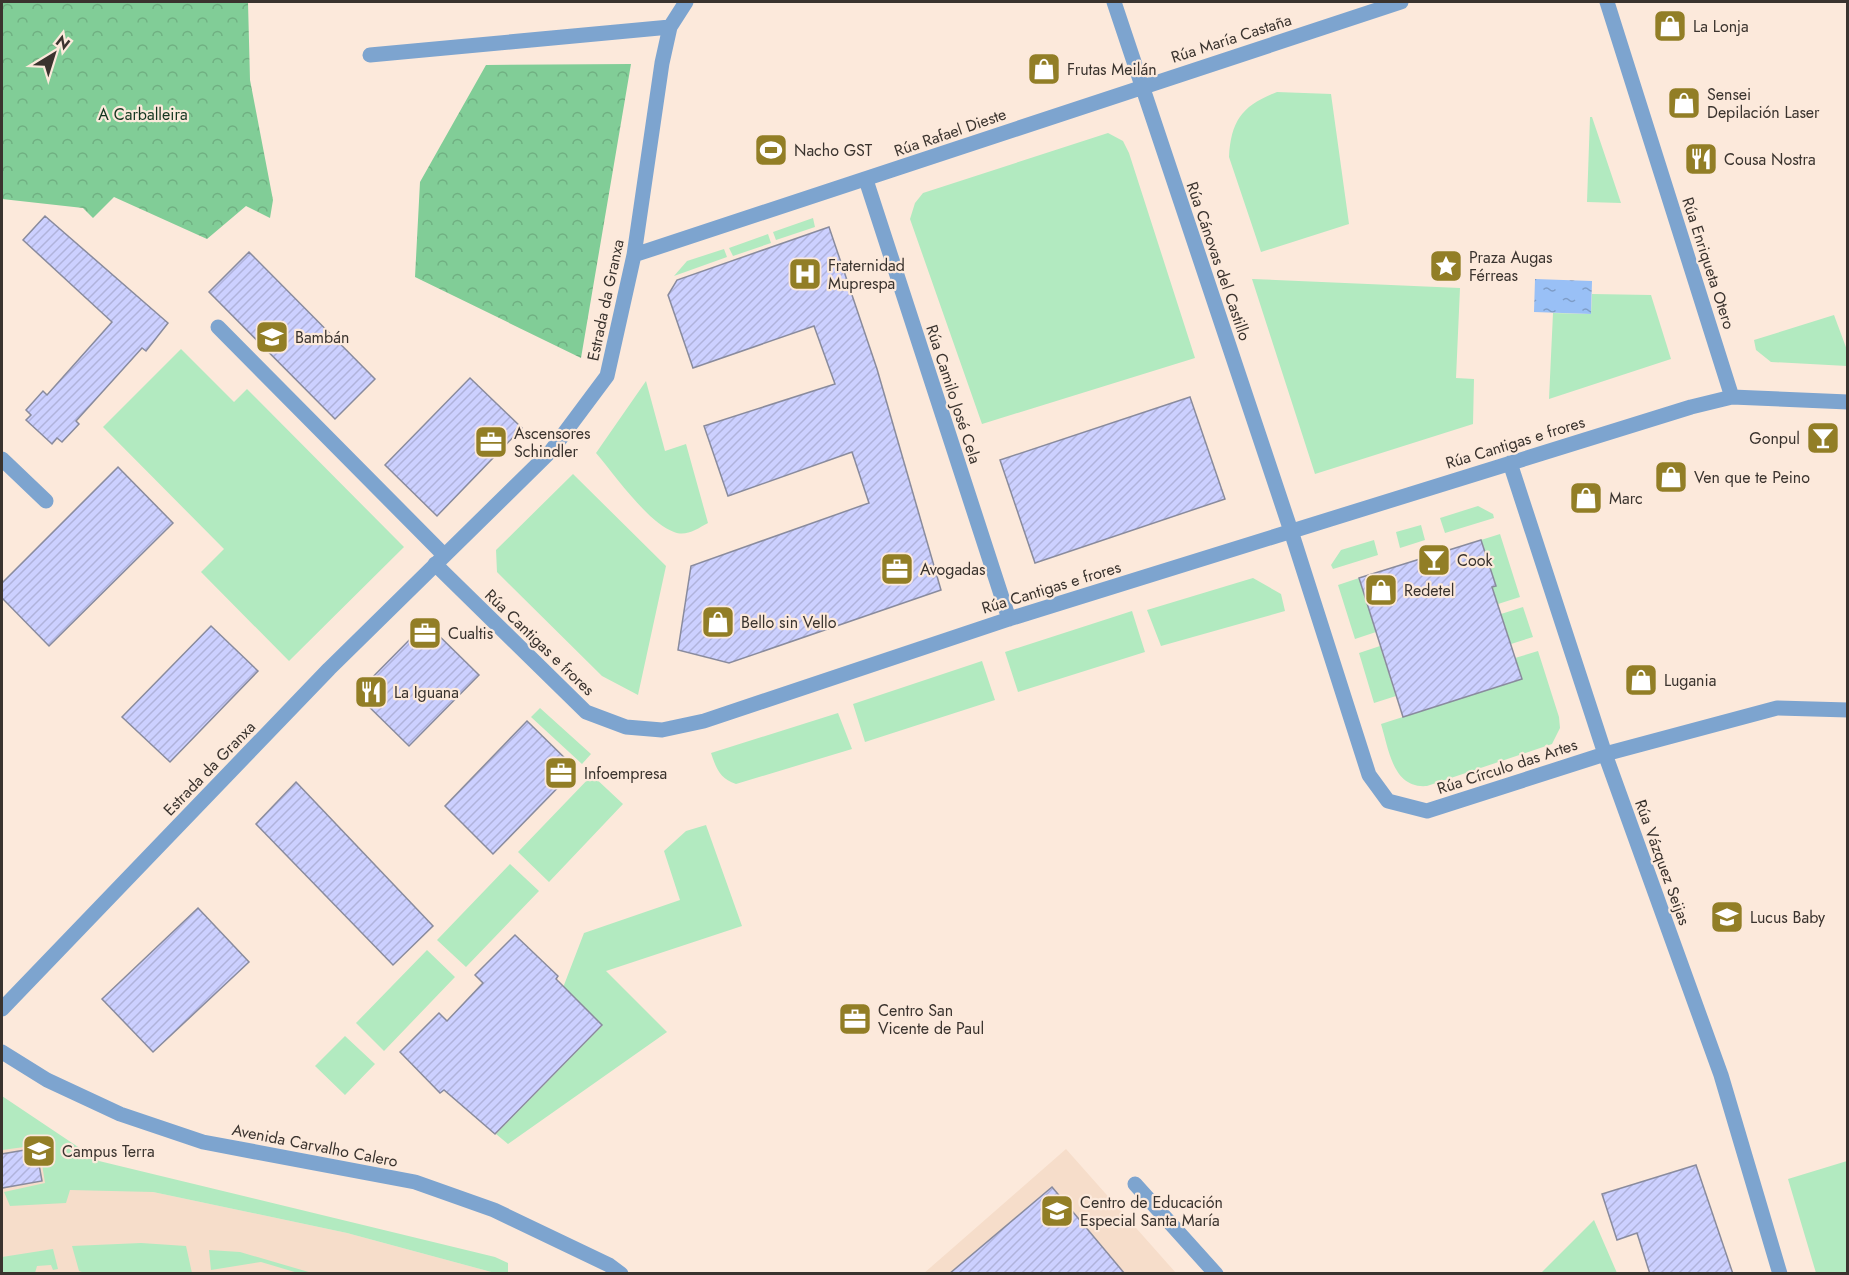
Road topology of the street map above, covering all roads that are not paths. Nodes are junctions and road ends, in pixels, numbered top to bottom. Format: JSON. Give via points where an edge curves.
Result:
{"nodes":[{"id":1,"x":686,"y":2,"type":"edge"},
{"id":2,"x":1114,"y":2,"type":"edge"},
{"id":3,"x":1401,"y":2,"type":"edge"},
{"id":4,"x":1607,"y":2,"type":"edge"},
{"id":5,"x":670,"y":27,"type":"junction"},
{"id":6,"x":370,"y":55,"type":"dead end"},
{"id":7,"x":1141,"y":86,"type":"junction"},
{"id":8,"x":866,"y":180,"type":"junction"},
{"id":9,"x":634,"y":255,"type":"junction"},
{"id":10,"x":218,"y":327,"type":"dead end"},
{"id":11,"x":1732,"y":398,"type":"junction"},
{"id":12,"x":1848,"y":402,"type":"edge"},
{"id":13,"x":2,"y":459,"type":"edge"},
{"id":14,"x":1510,"y":463,"type":"junction"},
{"id":15,"x":46,"y":501,"type":"dead end"},
{"id":16,"x":1291,"y":531,"type":"junction"},
{"id":17,"x":439,"y":559,"type":"junction"},
{"id":18,"x":1009,"y":619,"type":"junction"},
{"id":19,"x":1848,"y":710,"type":"edge"},
{"id":20,"x":1605,"y":754,"type":"junction"},
{"id":21,"x":2,"y":1009,"type":"edge"},
{"id":22,"x":2,"y":1052,"type":"edge"},
{"id":23,"x":1135,"y":1184,"type":"dead end"},
{"id":24,"x":621,"y":1274,"type":"edge"},
{"id":25,"x":1216,"y":1274,"type":"edge"},
{"id":26,"x":1780,"y":1274,"type":"edge"}],
"edges":[{"from":1,"to":5,"type":"street","name":"Estrada da Granxa"},
{"from":2,"to":7,"type":"street","name":"Rúa Cánovas del Castillo"},
{"from":3,"to":7,"type":"street","name":"Rúa María Castaña"},
{"from":4,"to":11,"type":"street","name":"Rúa Enriqueta Otero"},
{"from":5,"to":6,"type":"street"},
{"from":5,"to":9,"type":"street","name":"Estrada da Granxa"},
{"from":7,"to":8,"type":"street","name":"Rúa Rafael Dieste"},
{"from":7,"to":16,"type":"street","name":"Rúa Cánovas del Castillo"},
{"from":8,"to":9,"type":"street","name":"Rúa Rafael Dieste"},
{"from":8,"to":18,"type":"street","name":"Rúa Camilo José Cela"},
{"from":9,"to":17,"type":"street","name":"Estrada da Granxa","via":[[607,376],[551,451]]},
{"from":10,"to":17,"type":"street"},
{"from":11,"to":12,"type":"street","name":"Rúa Cantigas e frores"},
{"from":11,"to":14,"type":"street","name":"Rúa Cantigas e frores"},
{"from":13,"to":15,"type":"street"},
{"from":14,"to":16,"type":"street","name":"Rúa Cantigas e frores"},
{"from":14,"to":20,"type":"street","name":"Rúa Vázquez Seijas"},
{"from":16,"to":18,"type":"street","name":"Rúa Cantigas e frores"},
{"from":16,"to":20,"type":"street","name":"Rúa Círculo das Artes","via":[[1369,775],[1388,801],[1427,811]]},
{"from":17,"to":18,"type":"street","name":"Rúa Cantigas e frores","via":[[586,712],[626,727],[662,730],[704,721]]},
{"from":17,"to":21,"type":"street","name":"Estrada da Granxa"},
{"from":19,"to":20,"type":"street","name":"Rúa Círculo das Artes","via":[[1778,708]]},
{"from":20,"to":26,"type":"street","name":"Rúa Vázquez Seijas","via":[[1721,1075]]},
{"from":22,"to":24,"type":"street","name":"Avenida Carvalho Calero","via":[[47,1080],[120,1114],[202,1142],[415,1182],[494,1210]]},
{"from":23,"to":25,"type":"street"}]}
